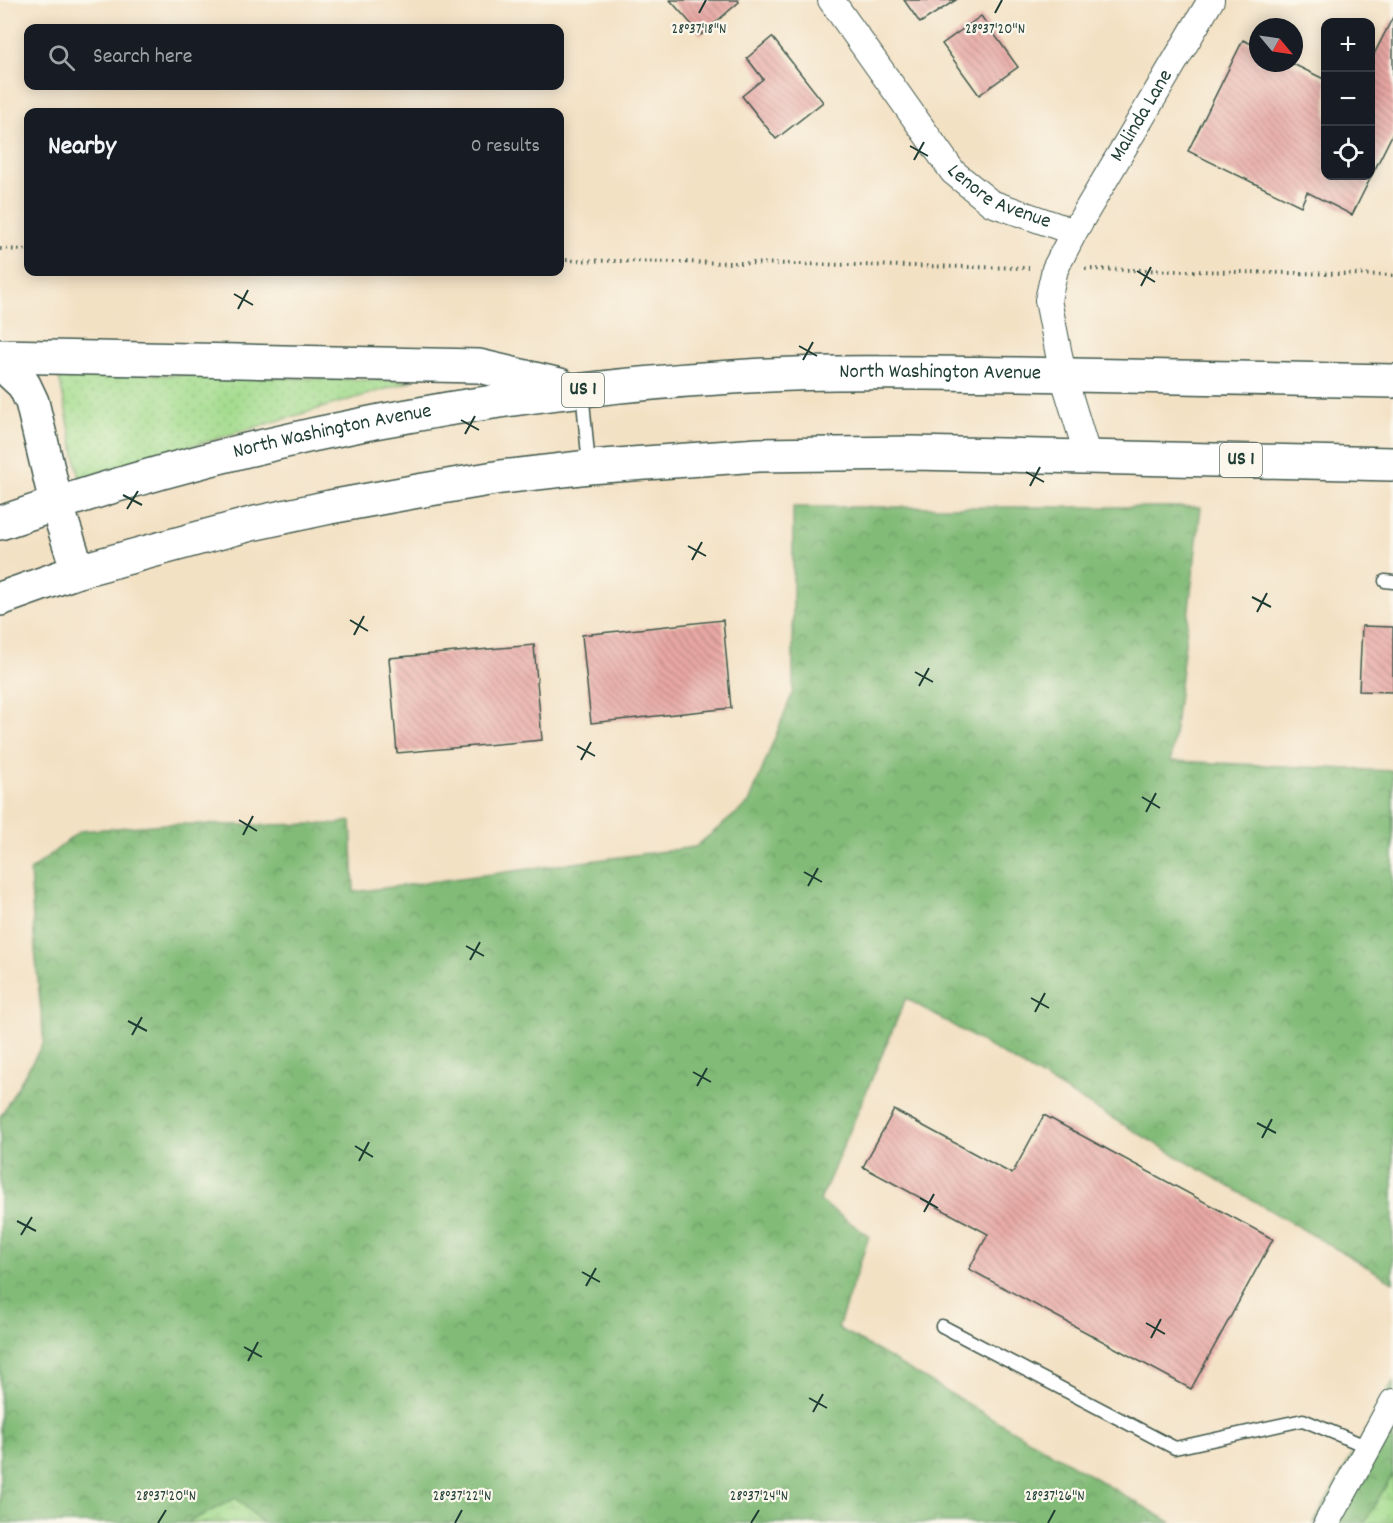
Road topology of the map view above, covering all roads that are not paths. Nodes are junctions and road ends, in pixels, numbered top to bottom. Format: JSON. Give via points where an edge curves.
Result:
{"nodes":[{"id":1,"x":831,"y":0,"type":"edge"},
{"id":2,"x":1211,"y":0,"type":"edge"},
{"id":3,"x":1074,"y":232,"type":"junction"},
{"id":4,"x":0,"y":356,"type":"edge"},
{"id":5,"x":0,"y":366,"type":"edge"},
{"id":6,"x":1063,"y":375,"type":"junction"},
{"id":7,"x":1393,"y":381,"type":"edge"},
{"id":8,"x":582,"y":390,"type":"junction"},
{"id":9,"x":1088,"y":457,"type":"junction"},
{"id":10,"x":1393,"y":464,"type":"edge"},
{"id":11,"x":589,"y":467,"type":"junction"},
{"id":12,"x":56,"y":503,"type":"junction"},
{"id":13,"x":0,"y":523,"type":"edge"},
{"id":14,"x":78,"y":571,"type":"junction"},
{"id":15,"x":0,"y":599,"type":"edge"},
{"id":16,"x":942,"y":1326,"type":"dead end"},
{"id":17,"x":1393,"y":1402,"type":"edge"},
{"id":18,"x":1368,"y":1447,"type":"junction"},
{"id":19,"x":1327,"y":1523,"type":"edge"}],
"edges":[{"from":1,"to":3,"type":"street","name":"Lenore Avenue","via":[[953,172],[992,202]]},
{"from":2,"to":3,"type":"street","name":"Malinda Lane"},
{"from":3,"to":6,"type":"street","name":"Malinda Lane","via":[[1055,269],[1048,300]]},
{"from":4,"to":8,"type":"main road","via":[[479,366]]},
{"from":5,"to":12,"type":"main road","via":[[24,385],[32,402]]},
{"from":6,"to":7,"type":"main road","name":"North Washington Avenue","number":"US 1"},
{"from":6,"to":8,"type":"main road","name":"North Washington Avenue","number":"US 1","via":[[812,373]]},
{"from":6,"to":9,"type":"street","name":"Malinda Lane"},
{"from":8,"to":11,"type":"lane"},
{"from":8,"to":12,"type":"main road","name":"North Washington Avenue","number":"US 1","via":[[319,432]]},
{"from":9,"to":10,"type":"main road","number":"US 1"},
{"from":9,"to":11,"type":"main road","number":"US 1","via":[[769,455]]},
{"from":11,"to":14,"type":"main road","number":"US 1","via":[[501,477],[330,507]]},
{"from":12,"to":13,"type":"main road","name":"North Washington Avenue","number":"US 1"},
{"from":12,"to":14,"type":"main road"},
{"from":14,"to":15,"type":"main road","number":"US 1"},
{"from":16,"to":18,"type":"lane","via":[[1175,1448],[1303,1420]]},
{"from":17,"to":18,"type":"street"},
{"from":18,"to":19,"type":"street"}]}
